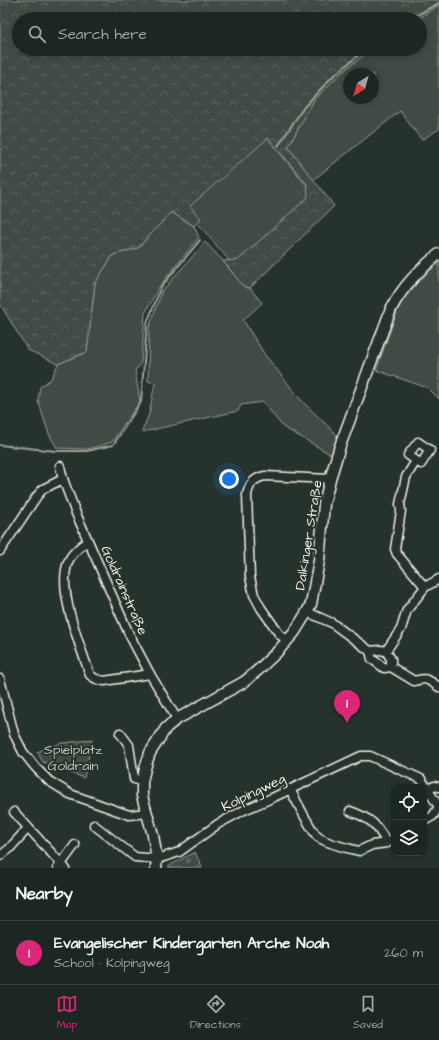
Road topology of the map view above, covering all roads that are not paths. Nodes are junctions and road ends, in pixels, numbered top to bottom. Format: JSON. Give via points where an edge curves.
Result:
{"nodes":[{"id":1,"x":439,"y":254,"type":"edge"},
{"id":2,"x":416,"y":461,"type":"dead end"},
{"id":3,"x":60,"y":466,"type":"dead end"},
{"id":4,"x":63,"y":479,"type":"junction"},
{"id":5,"x":330,"y":479,"type":"junction"},
{"id":6,"x":0,"y":534,"type":"edge"},
{"id":7,"x":7,"y":540,"type":"junction"},
{"id":8,"x":88,"y":541,"type":"junction"},
{"id":9,"x":0,"y":551,"type":"edge"},
{"id":10,"x":439,"y":579,"type":"edge"},
{"id":11,"x":425,"y":587,"type":"junction"},
{"id":12,"x":307,"y":612,"type":"junction"},
{"id":13,"x":287,"y":640,"type":"junction"},
{"id":14,"x":370,"y":651,"type":"junction"},
{"id":15,"x":386,"y":651,"type":"junction"},
{"id":16,"x":391,"y":667,"type":"junction"},
{"id":17,"x":150,"y":674,"type":"junction"},
{"id":18,"x":0,"y":679,"type":"edge"},
{"id":19,"x":439,"y":687,"type":"edge"},
{"id":20,"x":177,"y":719,"type":"junction"},
{"id":21,"x":120,"y":732,"type":"dead end"},
{"id":22,"x":142,"y":781,"type":"junction"},
{"id":23,"x":439,"y":787,"type":"edge"},
{"id":24,"x":290,"y":789,"type":"junction"},
{"id":25,"x":428,"y":789,"type":"junction"},
{"id":26,"x":439,"y":808,"type":"edge"},
{"id":27,"x":350,"y":811,"type":"dead end"},
{"id":28,"x":14,"y":812,"type":"dead end"},
{"id":29,"x":147,"y":813,"type":"junction"},
{"id":30,"x":427,"y":820,"type":"edge"},
{"id":31,"x":94,"y":825,"type":"dead end"},
{"id":32,"x":28,"y":828,"type":"junction"},
{"id":33,"x":391,"y":841,"type":"edge"},
{"id":34,"x":75,"y":845,"type":"dead end"},
{"id":35,"x":0,"y":856,"type":"edge"},
{"id":36,"x":156,"y":863,"type":"edge"},
{"id":37,"x":61,"y":867,"type":"edge"}],
"edges":[{"from":1,"to":5,"type":"street","name":"Dalkinger Straße","via":[[406,285],[391,309]]},
{"from":2,"to":11,"type":"street","via":[[406,477],[395,549]]},
{"from":3,"to":4,"type":"street","name":"Goldrainstraße"},
{"from":4,"to":7,"type":"street","via":[[43,489]]},
{"from":4,"to":8,"type":"street","name":"Goldrainstraße"},
{"from":5,"to":12,"type":"street","name":"Dalkinger Straße","via":[[324,504],[312,604]]},
{"from":5,"to":13,"type":"street","via":[[265,476],[258,478],[249,488],[247,495],[250,568],[254,595],[280,635]]},
{"from":6,"to":7,"type":"street"},
{"from":7,"to":9,"type":"street"},
{"from":8,"to":17,"type":"street","name":"Goldrainstraße"},
{"from":8,"to":17,"type":"street","via":[[70,558],[66,580],[70,616],[90,675],[104,681]]},
{"from":10,"to":11,"type":"street"},
{"from":11,"to":15,"type":"street","via":[[407,610],[401,628]]},
{"from":12,"to":13,"type":"street","name":"Dalkinger Straße"},
{"from":12,"to":14,"type":"street","via":[[332,623]]},
{"from":13,"to":20,"type":"street","name":"Dalkinger Straße","via":[[244,682]]},
{"from":14,"to":15,"type":"street"},
{"from":14,"to":16,"type":"street","via":[[372,659],[384,668]]},
{"from":15,"to":16,"type":"street","via":[[391,659]]},
{"from":16,"to":19,"type":"street","via":[[414,681],[427,679]]},
{"from":17,"to":20,"type":"street","name":"Goldrainstraße"},
{"from":18,"to":29,"type":"street","via":[[14,734],[23,752],[49,780],[70,794],[129,815]]},
{"from":20,"to":22,"type":"street","name":"Dalkinger Straße","via":[[166,728],[150,753]]},
{"from":21,"to":22,"type":"street","via":[[129,745],[134,779]]},
{"from":22,"to":29,"type":"street","name":"Dalkinger Straße","via":[[142,796]]},
{"from":23,"to":25,"type":"street"},
{"from":24,"to":25,"type":"street","name":"Kolpingweg","via":[[361,756],[370,756],[421,779]]},
{"from":24,"to":33,"type":"street","via":[[313,830],[324,840],[359,851]]},
{"from":24,"to":36,"type":"street","name":"Kolpingweg","via":[[218,824],[179,852]]},
{"from":25,"to":26,"type":"street","name":"Kolpingweg"},
{"from":26,"to":30,"type":"street"},
{"from":27,"to":33,"type":"street","via":[[374,823]]},
{"from":28,"to":32,"type":"street"},
{"from":29,"to":36,"type":"street","name":"Dalkinger Straße","via":[[153,835]]},
{"from":31,"to":36,"type":"street","name":"Kolpingweg","via":[[135,857]]},
{"from":32,"to":35,"type":"street"},
{"from":32,"to":37,"type":"street"},
{"from":34,"to":37,"type":"street"}]}
